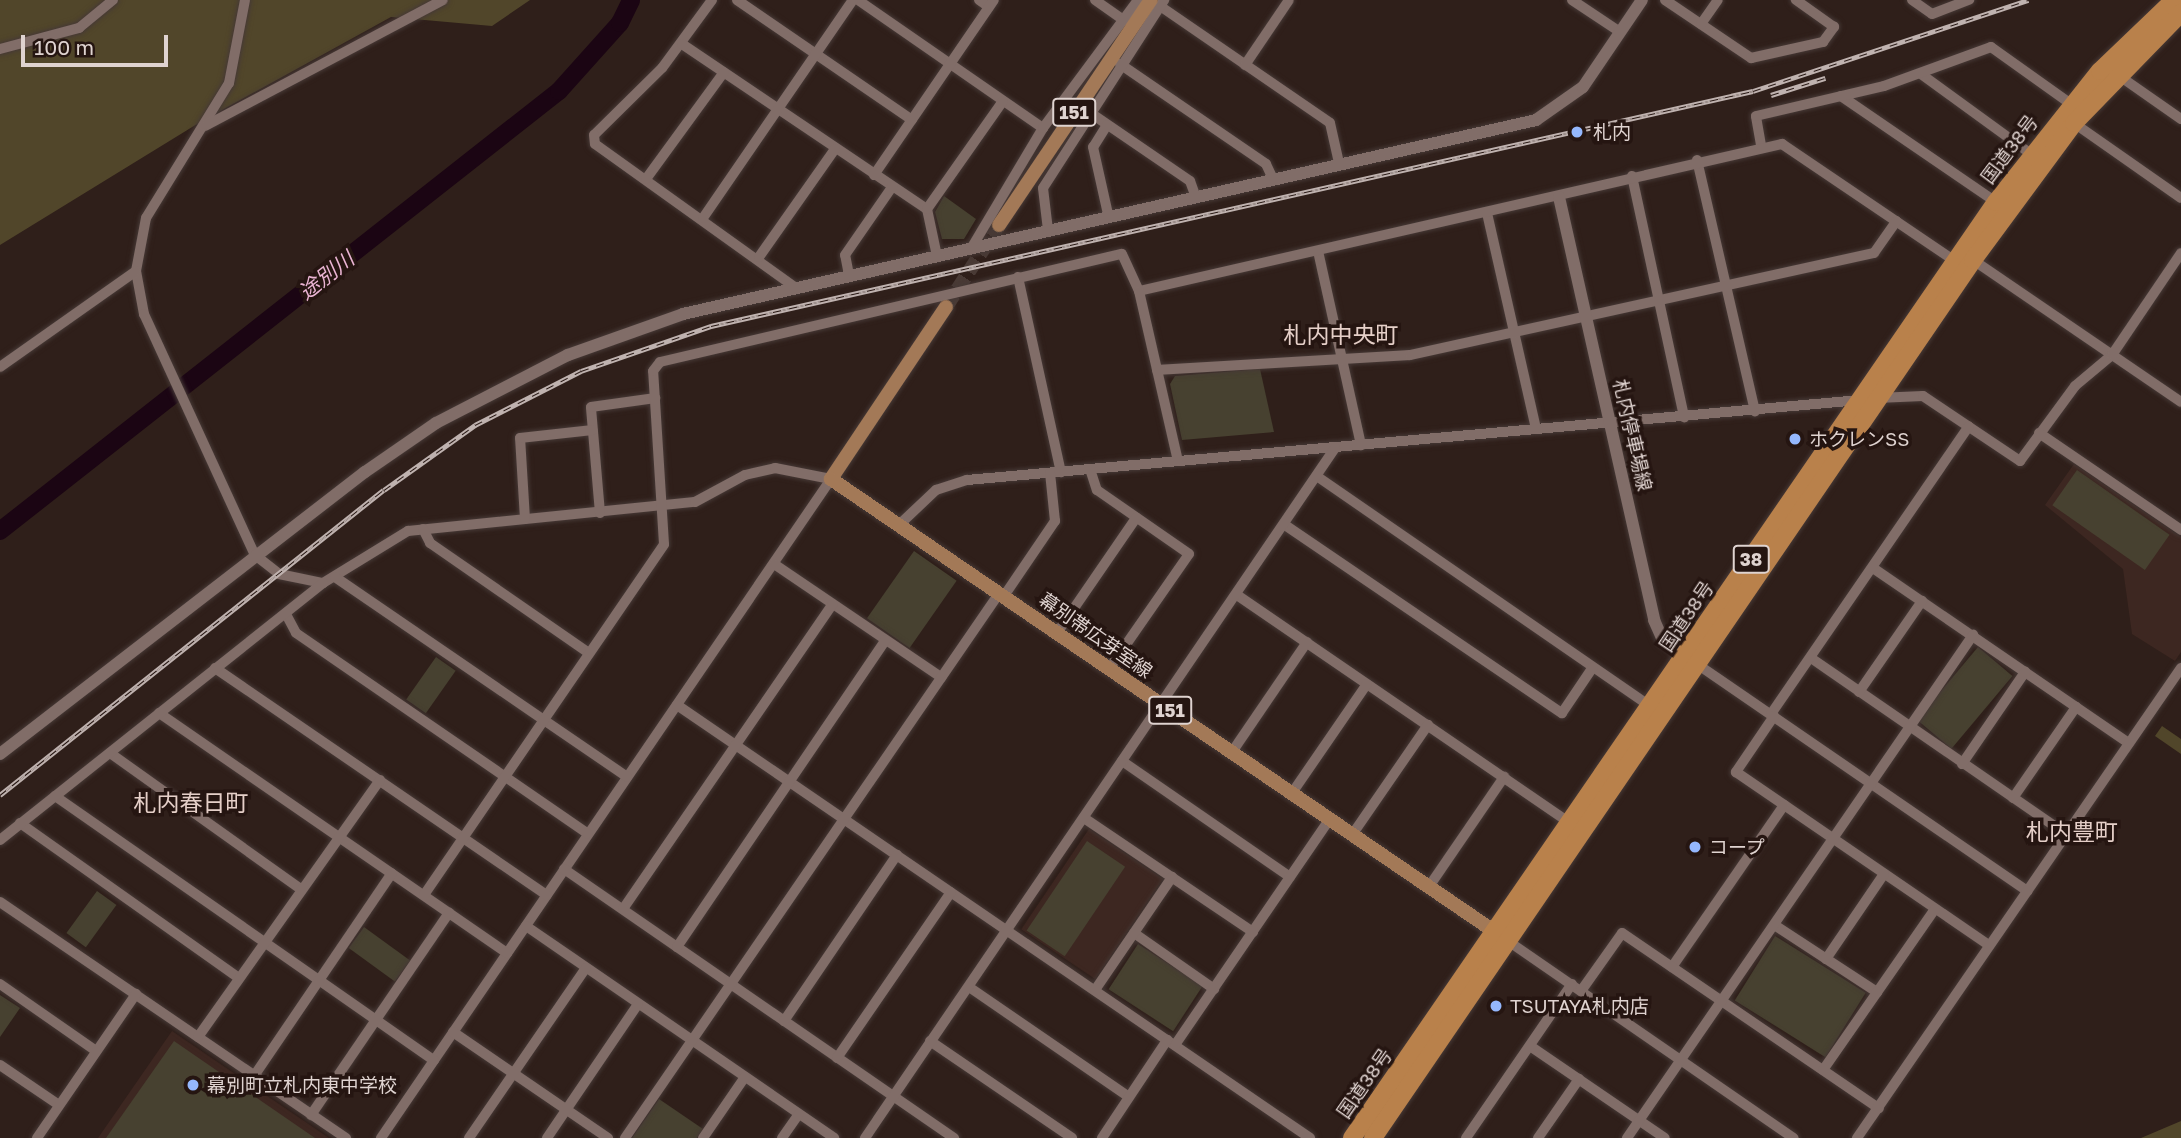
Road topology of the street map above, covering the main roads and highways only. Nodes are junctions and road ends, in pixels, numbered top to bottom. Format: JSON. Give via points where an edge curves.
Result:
{"nodes":[{"id":1,"x":2174,"y":0,"type":"edge"},
{"id":2,"x":1158,"y":2,"type":"edge"},
{"id":3,"x":2181,"y":13,"type":"edge"},
{"id":4,"x":2069,"y":114,"type":"junction"},
{"id":5,"x":999,"y":226,"type":"tunnel mouth"},
{"id":6,"x":1964,"y":260,"type":"junction"},
{"id":7,"x":947,"y":307,"type":"tunnel mouth"},
{"id":8,"x":1690,"y":660,"type":"junction"},
{"id":9,"x":1656,"y":710,"type":"junction"},
{"id":10,"x":1501,"y":936,"type":"junction"},
{"id":11,"x":1352,"y":1138,"type":"edge"},
{"id":12,"x":1373,"y":1138,"type":"edge"}],
"edges":[{"from":1,"to":4,"type":"highway","name":"国道38号","number":"38"},
{"from":2,"to":5,"type":"main road","number":"151"},
{"from":3,"to":4,"type":"highway","name":"国道38号","number":"38"},
{"from":4,"to":6,"type":"highway","name":"国道38号","number":"38"},
{"from":4,"to":6,"type":"highway","name":"国道38号","number":"38","via":[[2031,154],[1996,202]]},
{"from":6,"to":8,"type":"highway","name":"国道38号","number":"38","via":[[1859,400]]},
{"from":6,"to":8,"type":"highway","name":"国道38号","number":"38","via":[[1879,398]]},
{"from":7,"to":10,"type":"main road","name":"幕別帯広芽室線","number":"151","via":[[831,479]]},
{"from":8,"to":9,"type":"highway","name":"国道38号","number":"38"},
{"from":9,"to":10,"type":"highway","name":"国道38号","number":"38"},
{"from":9,"to":10,"type":"highway","name":"国道38号","number":"38","via":[[1569,822]]},
{"from":10,"to":11,"type":"highway","name":"国道38号","number":"38"},
{"from":10,"to":12,"type":"highway","name":"国道38号","number":"38"}]}
